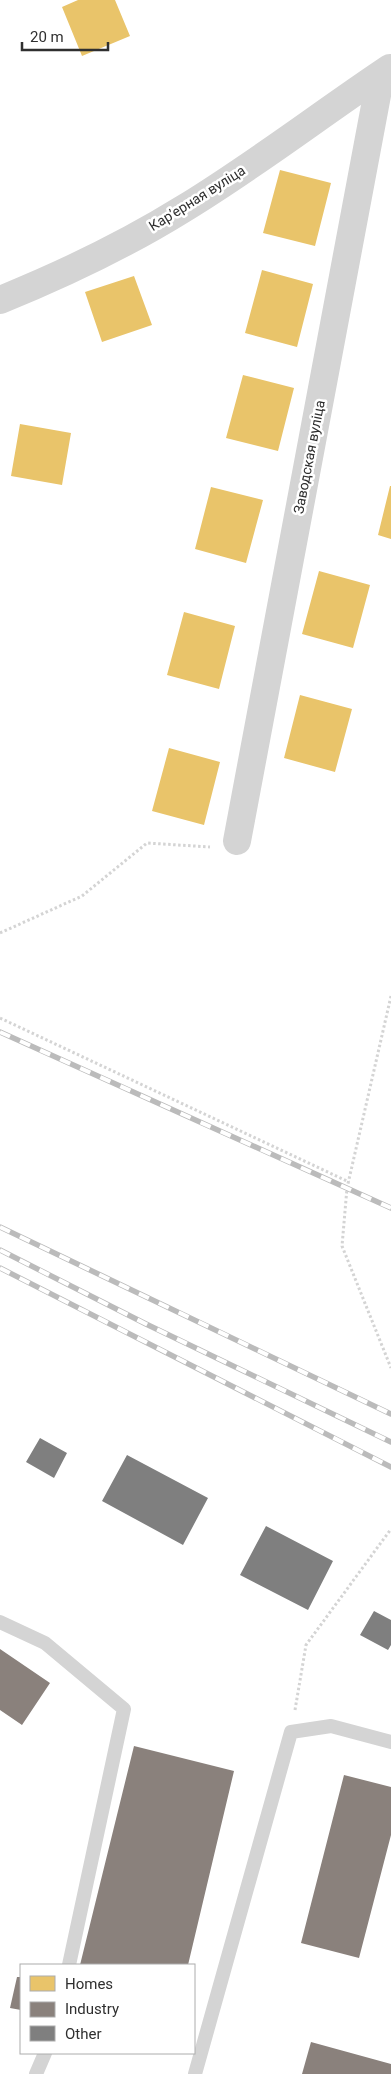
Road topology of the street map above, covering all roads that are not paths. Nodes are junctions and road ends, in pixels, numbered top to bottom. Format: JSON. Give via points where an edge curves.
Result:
{"nodes":[{"id":1,"x":386,"y":70,"type":"edge"},
{"id":2,"x":0,"y":300,"type":"edge"},
{"id":3,"x":237,"y":841,"type":"road end"},
{"id":4,"x":0,"y":1622,"type":"edge"},
{"id":5,"x":391,"y":1742,"type":"edge"},
{"id":6,"x":69,"y":1964,"type":"edge"},
{"id":7,"x":45,"y":2054,"type":"edge"},
{"id":8,"x":36,"y":2074,"type":"edge"},
{"id":9,"x":195,"y":2074,"type":"edge"}],
"edges":[{"from":1,"to":2,"type":"street","name":"Карʼерная вуліца","via":[[184,209],[103,254]]},
{"from":1,"to":3,"type":"street","name":"Заводская вуліца"},
{"from":4,"to":6,"type":"lane","via":[[45,1643],[124,1709]]},
{"from":5,"to":9,"type":"lane","via":[[332,1726],[291,1732]]},
{"from":7,"to":8,"type":"lane"}]}
